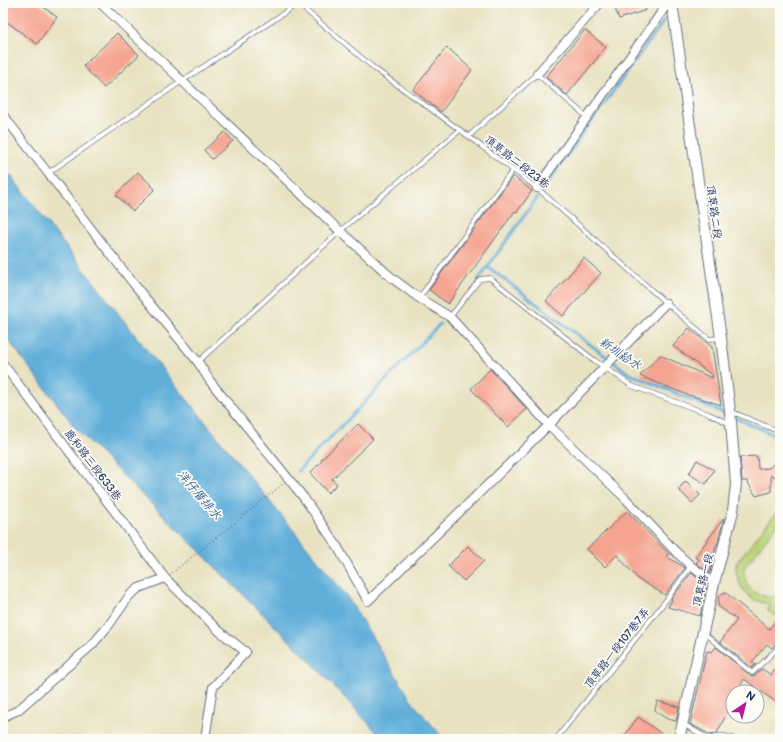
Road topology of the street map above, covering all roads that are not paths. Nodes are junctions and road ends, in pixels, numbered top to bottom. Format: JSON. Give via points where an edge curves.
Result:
{"nodes":[{"id":1,"x":100,"y":3,"type":"edge"},
{"id":2,"x":298,"y":3,"type":"edge"},
{"id":3,"x":600,"y":3,"type":"edge"},
{"id":4,"x":668,"y":3,"type":"edge"},
{"id":5,"x":672,"y":3,"type":"edge"},
{"id":6,"x":537,"y":74,"type":"junction"},
{"id":7,"x":182,"y":81,"type":"junction"},
{"id":8,"x":3,"y":115,"type":"edge"},
{"id":9,"x":587,"y":117,"type":"junction"},
{"id":10,"x":460,"y":130,"type":"junction"},
{"id":11,"x":469,"y":136,"type":"junction"},
{"id":12,"x":513,"y":170,"type":"junction"},
{"id":13,"x":48,"y":173,"type":"junction"},
{"id":14,"x":537,"y":188,"type":"junction"},
{"id":15,"x":340,"y":230,"type":"junction"},
{"id":16,"x":419,"y":298,"type":"junction"},
{"id":17,"x":666,"y":303,"type":"junction"},
{"id":18,"x":450,"y":317,"type":"junction"},
{"id":19,"x":721,"y":338,"type":"junction"},
{"id":20,"x":198,"y":362,"type":"junction"},
{"id":21,"x":3,"y":364,"type":"edge"},
{"id":22,"x":605,"y":368,"type":"junction"},
{"id":23,"x":730,"y":411,"type":"junction"},
{"id":24,"x":549,"y":424,"type":"junction"},
{"id":25,"x":731,"y":424,"type":"junction"},
{"id":26,"x":780,"y":432,"type":"edge"},
{"id":27,"x":691,"y":566,"type":"junction"},
{"id":28,"x":165,"y":578,"type":"junction"},
{"id":29,"x":714,"y":583,"type":"junction"},
{"id":30,"x":703,"y":633,"type":"junction"},
{"id":31,"x":780,"y":646,"type":"edge"},
{"id":32,"x":3,"y":717,"type":"edge"},
{"id":33,"x":682,"y":724,"type":"junction"},
{"id":34,"x":204,"y":739,"type":"edge"},
{"id":35,"x":556,"y":739,"type":"edge"},
{"id":36,"x":679,"y":739,"type":"edge"},
{"id":37,"x":710,"y":739,"type":"edge"},
{"id":38,"x":734,"y":739,"type":"edge"}],
"edges":[{"from":1,"to":7,"type":"street"},
{"from":2,"to":7,"type":"lane"},
{"from":2,"to":10,"type":"lane","name":"頂草路二段23巷","via":[[375,69]]},
{"from":3,"to":6,"type":"street"},
{"from":4,"to":9,"type":"street"},
{"from":5,"to":19,"type":"street","name":"頂草路二段"},
{"from":6,"to":9,"type":"lane"},
{"from":6,"to":11,"type":"lane"},
{"from":7,"to":13,"type":"lane"},
{"from":7,"to":15,"type":"street"},
{"from":8,"to":13,"type":"street"},
{"from":9,"to":14,"type":"street"},
{"from":10,"to":11,"type":"lane","name":"頂草路二段23巷"},
{"from":10,"to":15,"type":"lane"},
{"from":11,"to":12,"type":"lane","name":"頂草路二段23巷"},
{"from":12,"to":14,"type":"lane","name":"頂草路二段23巷"},
{"from":12,"to":16,"type":"lane"},
{"from":13,"to":20,"type":"street"},
{"from":14,"to":17,"type":"lane","name":"頂草路二段23巷"},
{"from":15,"to":16,"type":"street","via":[[392,278]]},
{"from":15,"to":20,"type":"lane"},
{"from":16,"to":18,"type":"street"},
{"from":17,"to":19,"type":"lane","name":"頂草路二段23巷","via":[[709,338]]},
{"from":17,"to":22,"type":"street"},
{"from":18,"to":22,"type":"lane","via":[[480,279],[490,278]]},
{"from":18,"to":24,"type":"street"},
{"from":19,"to":23,"type":"street","name":"頂草路二段"},
{"from":20,"to":24,"type":"street","via":[[210,381],[304,498],[337,546],[368,601]]},
{"from":21,"to":28,"type":"street","name":"鹿和路三段633巷"},
{"from":22,"to":24,"type":"street"},
{"from":22,"to":25,"type":"lane","via":[[632,386]]},
{"from":23,"to":25,"type":"street","name":"頂草路二段"},
{"from":23,"to":26,"type":"lane"},
{"from":24,"to":27,"type":"street"},
{"from":25,"to":29,"type":"street","name":"頂草路一段","via":[[735,498]]},
{"from":27,"to":29,"type":"street"},
{"from":27,"to":35,"type":"lane","name":"頂草路一段107巷7弄"},
{"from":28,"to":32,"type":"street","via":[[139,588],[130,595],[92,645],[18,710]]},
{"from":28,"to":34,"type":"street","name":"鹿和路三段633巷","via":[[219,631],[246,652],[213,687]]},
{"from":29,"to":30,"type":"street","name":"頂草路一段"},
{"from":30,"to":31,"type":"lane","via":[[752,673]]},
{"from":30,"to":33,"type":"street","name":"頂草路一段"},
{"from":33,"to":36,"type":"street","name":"頂草路一段"},
{"from":33,"to":37,"type":"lane"},
{"from":37,"to":38,"type":"lane","via":[[725,735]]}]}
